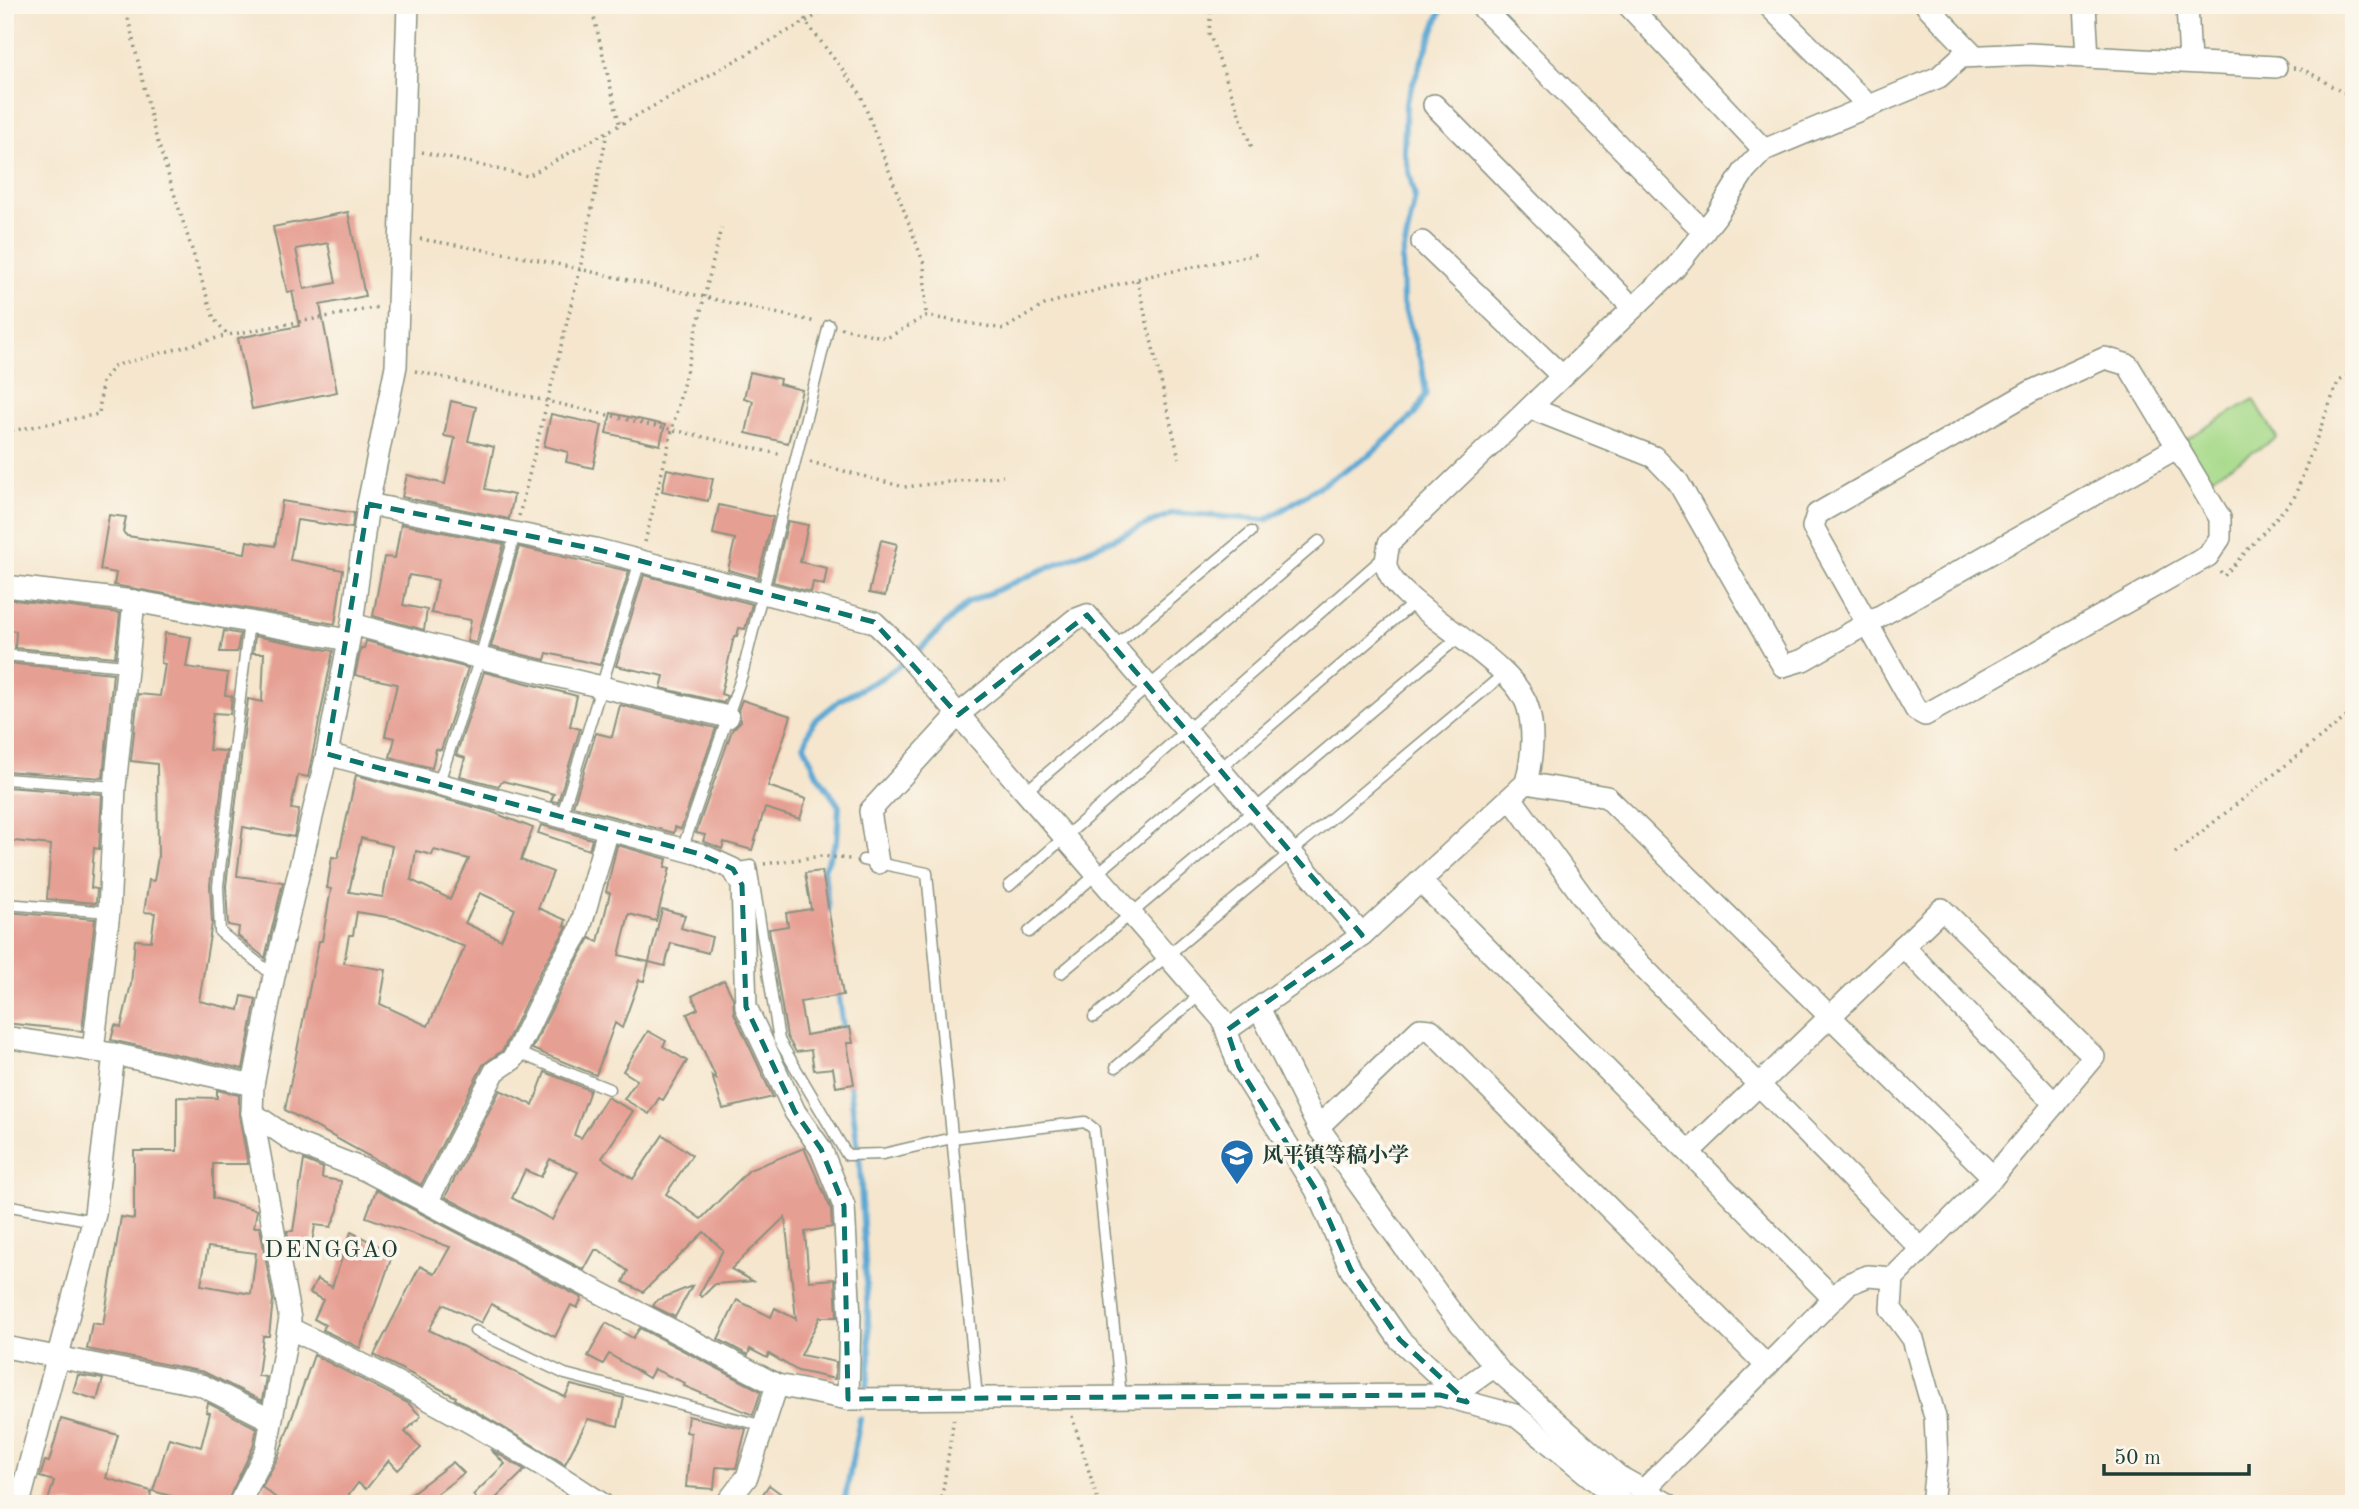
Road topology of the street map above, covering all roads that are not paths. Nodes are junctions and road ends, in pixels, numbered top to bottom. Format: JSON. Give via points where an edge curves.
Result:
{"nodes":[{"id":1,"x":408,"y":5,"type":"edge"},
{"id":2,"x":1480,"y":5,"type":"edge"},
{"id":3,"x":1628,"y":5,"type":"edge"},
{"id":4,"x":1768,"y":5,"type":"edge"},
{"id":5,"x":1926,"y":5,"type":"edge"},
{"id":6,"x":2085,"y":5,"type":"edge"},
{"id":7,"x":2187,"y":5,"type":"edge"},
{"id":8,"x":1975,"y":56,"type":"junction"},
{"id":9,"x":2088,"y":57,"type":"junction"},
{"id":10,"x":2190,"y":62,"type":"junction"},
{"id":11,"x":2276,"y":67,"type":"road end"},
{"id":12,"x":1434,"y":105,"type":"dead end"},
{"id":13,"x":1869,"y":106,"type":"junction"},
{"id":14,"x":1764,"y":150,"type":"junction"},
{"id":15,"x":1704,"y":232,"type":"junction"},
{"id":16,"x":1422,"y":242,"type":"dead end"},
{"id":17,"x":1633,"y":308,"type":"junction"},
{"id":18,"x":829,"y":325,"type":"road end"},
{"id":19,"x":1563,"y":377,"type":"junction"},
{"id":20,"x":1530,"y":408,"type":"junction"},
{"id":21,"x":2178,"y":447,"type":"junction"},
{"id":22,"x":369,"y":504,"type":"junction"},
{"id":23,"x":1251,"y":532,"type":"dead end"},
{"id":24,"x":515,"y":534,"type":"junction"},
{"id":25,"x":1319,"y":541,"type":"dead end"},
{"id":26,"x":1388,"y":554,"type":"junction"},
{"id":27,"x":640,"y":561,"type":"junction"},
{"id":28,"x":5,"y":586,"type":"edge"},
{"id":29,"x":763,"y":593,"type":"junction"},
{"id":30,"x":134,"y":601,"type":"junction"},
{"id":31,"x":1416,"y":601,"type":"junction"},
{"id":32,"x":249,"y":621,"type":"junction"},
{"id":33,"x":1865,"y":624,"type":"junction"},
{"id":34,"x":350,"y":632,"type":"junction"},
{"id":35,"x":1460,"y":636,"type":"junction"},
{"id":36,"x":1115,"y":646,"type":"junction"},
{"id":37,"x":5,"y":655,"type":"edge"},
{"id":38,"x":480,"y":659,"type":"junction"},
{"id":39,"x":126,"y":666,"type":"junction"},
{"id":40,"x":1505,"y":673,"type":"junction"},
{"id":41,"x":603,"y":686,"type":"junction"},
{"id":42,"x":1149,"y":687,"type":"junction"},
{"id":43,"x":958,"y":715,"type":"junction"},
{"id":44,"x":728,"y":717,"type":"junction"},
{"id":45,"x":1187,"y":730,"type":"junction"},
{"id":46,"x":327,"y":754,"type":"junction"},
{"id":47,"x":1220,"y":769,"type":"junction"},
{"id":48,"x":5,"y":779,"type":"edge"},
{"id":49,"x":438,"y":785,"type":"junction"},
{"id":50,"x":115,"y":787,"type":"junction"},
{"id":51,"x":1519,"y":790,"type":"junction"},
{"id":52,"x":1025,"y":792,"type":"junction"},
{"id":53,"x":1255,"y":809,"type":"junction"},
{"id":54,"x":561,"y":818,"type":"junction"},
{"id":55,"x":608,"y":830,"type":"junction"},
{"id":56,"x":1065,"y":837,"type":"junction"},
{"id":57,"x":682,"y":850,"type":"junction"},
{"id":58,"x":1291,"y":852,"type":"junction"},
{"id":59,"x":871,"y":861,"type":"joint"},
{"id":60,"x":742,"y":867,"type":"junction"},
{"id":61,"x":1097,"y":874,"type":"junction"},
{"id":62,"x":1420,"y":881,"type":"junction"},
{"id":63,"x":1009,"y":886,"type":"dead end"},
{"id":64,"x":5,"y":904,"type":"edge"},
{"id":65,"x":109,"y":912,"type":"junction"},
{"id":66,"x":1131,"y":914,"type":"junction"},
{"id":67,"x":1029,"y":932,"type":"dead end"},
{"id":68,"x":1362,"y":934,"type":"junction"},
{"id":69,"x":1903,"y":946,"type":"junction"},
{"id":70,"x":1167,"y":956,"type":"junction"},
{"id":71,"x":1061,"y":973,"type":"dead end"},
{"id":72,"x":274,"y":976,"type":"junction"},
{"id":73,"x":1201,"y":994,"type":"junction"},
{"id":74,"x":1259,"y":1008,"type":"junction"},
{"id":75,"x":1830,"y":1016,"type":"junction"},
{"id":76,"x":1094,"y":1017,"type":"dead end"},
{"id":77,"x":1227,"y":1030,"type":"junction"},
{"id":78,"x":5,"y":1037,"type":"edge"},
{"id":79,"x":516,"y":1052,"type":"junction"},
{"id":80,"x":103,"y":1053,"type":"junction"},
{"id":81,"x":1116,"y":1067,"type":"dead end"},
{"id":82,"x":253,"y":1085,"type":"junction"},
{"id":83,"x":1759,"y":1085,"type":"junction"},
{"id":84,"x":609,"y":1089,"type":"dead end"},
{"id":85,"x":2055,"y":1104,"type":"junction"},
{"id":86,"x":252,"y":1113,"type":"junction"},
{"id":87,"x":1318,"y":1127,"type":"junction"},
{"id":88,"x":952,"y":1138,"type":"junction"},
{"id":89,"x":1689,"y":1152,"type":"junction"},
{"id":90,"x":1993,"y":1177,"type":"junction"},
{"id":91,"x":427,"y":1202,"type":"junction"},
{"id":92,"x":5,"y":1205,"type":"edge"},
{"id":93,"x":94,"y":1221,"type":"junction"},
{"id":94,"x":1921,"y":1249,"type":"junction"},
{"id":95,"x":1893,"y":1278,"type":"junction"},
{"id":96,"x":1834,"y":1298,"type":"junction"},
{"id":97,"x":289,"y":1328,"type":"junction"},
{"id":98,"x":475,"y":1331,"type":"dead end"},
{"id":99,"x":5,"y":1347,"type":"edge"},
{"id":100,"x":60,"y":1358,"type":"junction"},
{"id":101,"x":1495,"y":1366,"type":"junction"},
{"id":102,"x":1767,"y":1366,"type":"junction"},
{"id":103,"x":777,"y":1385,"type":"junction"},
{"id":104,"x":1121,"y":1397,"type":"junction"},
{"id":105,"x":967,"y":1398,"type":"junction"},
{"id":106,"x":1462,"y":1398,"type":"junction"},
{"id":107,"x":848,"y":1399,"type":"junction"},
{"id":108,"x":271,"y":1420,"type":"junction"},
{"id":109,"x":764,"y":1426,"type":"junction"},
{"id":110,"x":1643,"y":1491,"type":"junction"},
{"id":111,"x":19,"y":1504,"type":"edge"},
{"id":112,"x":239,"y":1504,"type":"edge"},
{"id":113,"x":602,"y":1504,"type":"edge"},
{"id":114,"x":726,"y":1504,"type":"edge"},
{"id":115,"x":1624,"y":1504,"type":"edge"},
{"id":116,"x":1668,"y":1504,"type":"edge"},
{"id":117,"x":1932,"y":1504,"type":"edge"}],
"edges":[{"from":1,"to":22,"type":"street","via":[[396,366]]},
{"from":2,"to":15,"type":"street"},
{"from":3,"to":14,"type":"street"},
{"from":4,"to":13,"type":"street"},
{"from":5,"to":8,"type":"street"},
{"from":6,"to":9,"type":"street"},
{"from":7,"to":10,"type":"street"},
{"from":8,"to":9,"type":"street"},
{"from":8,"to":13,"type":"street","via":[[1961,57],[1939,77]]},
{"from":9,"to":10,"type":"street"},
{"from":10,"to":11,"type":"street"},
{"from":12,"to":17,"type":"street"},
{"from":13,"to":14,"type":"street"},
{"from":14,"to":15,"type":"street","via":[[1745,170]]},
{"from":15,"to":17,"type":"street"},
{"from":16,"to":19,"type":"street"},
{"from":17,"to":19,"type":"street"},
{"from":18,"to":29,"type":"lane"},
{"from":19,"to":20,"type":"street"},
{"from":20,"to":26,"type":"street","via":[[1389,543]]},
{"from":20,"to":33,"type":"street","via":[[1654,457],[1670,473],[1783,666]]},
{"from":21,"to":33,"type":"street"},
{"from":21,"to":33,"type":"street","via":[[2220,518],[2220,538],[2208,556],[1925,715],[1916,710]]},
{"from":21,"to":33,"type":"street","via":[[2128,365],[2105,358],[2032,391],[1817,514],[1813,527]]},
{"from":22,"to":24,"type":"street"},
{"from":22,"to":34,"type":"street"},
{"from":23,"to":36,"type":"lane"},
{"from":24,"to":27,"type":"street"},
{"from":24,"to":38,"type":"lane"},
{"from":25,"to":42,"type":"lane"},
{"from":26,"to":31,"type":"street","via":[[1386,566],[1398,586]]},
{"from":26,"to":45,"type":"lane"},
{"from":27,"to":29,"type":"street"},
{"from":27,"to":41,"type":"lane"},
{"from":28,"to":30,"type":"street"},
{"from":29,"to":43,"type":"street","via":[[874,622]]},
{"from":29,"to":44,"type":"lane"},
{"from":30,"to":32,"type":"street"},
{"from":30,"to":39,"type":"street"},
{"from":31,"to":35,"type":"street"},
{"from":31,"to":47,"type":"lane"},
{"from":32,"to":34,"type":"street"},
{"from":32,"to":72,"type":"lane","via":[[218,886],[220,932]]},
{"from":34,"to":38,"type":"street"},
{"from":34,"to":46,"type":"street"},
{"from":35,"to":40,"type":"street"},
{"from":35,"to":53,"type":"lane"},
{"from":36,"to":42,"type":"street"},
{"from":36,"to":43,"type":"street","via":[[1087,615],[1074,620]]},
{"from":37,"to":39,"type":"lane"},
{"from":38,"to":41,"type":"street"},
{"from":38,"to":49,"type":"lane"},
{"from":39,"to":50,"type":"street"},
{"from":40,"to":51,"type":"street","via":[[1528,706],[1533,753]]},
{"from":40,"to":58,"type":"lane"},
{"from":41,"to":44,"type":"street"},
{"from":41,"to":54,"type":"lane"},
{"from":42,"to":45,"type":"street"},
{"from":42,"to":52,"type":"lane"},
{"from":43,"to":52,"type":"street"},
{"from":43,"to":59,"type":"street","via":[[870,811]]},
{"from":44,"to":57,"type":"lane"},
{"from":45,"to":47,"type":"street"},
{"from":45,"to":56,"type":"lane"},
{"from":46,"to":49,"type":"street"},
{"from":46,"to":72,"type":"street"},
{"from":47,"to":53,"type":"street"},
{"from":47,"to":61,"type":"lane"},
{"from":48,"to":50,"type":"lane"},
{"from":49,"to":54,"type":"street"},
{"from":50,"to":65,"type":"street"},
{"from":51,"to":62,"type":"street"},
{"from":51,"to":75,"type":"street","via":[[1607,797]]},
{"from":51,"to":83,"type":"street","via":[[1610,934]]},
{"from":52,"to":56,"type":"street"},
{"from":53,"to":58,"type":"street"},
{"from":53,"to":66,"type":"lane"},
{"from":54,"to":55,"type":"street"},
{"from":55,"to":57,"type":"street"},
{"from":55,"to":79,"type":"street","via":[[579,932]]},
{"from":56,"to":61,"type":"street"},
{"from":56,"to":63,"type":"lane"},
{"from":57,"to":60,"type":"street"},
{"from":58,"to":68,"type":"street"},
{"from":58,"to":70,"type":"lane"},
{"from":59,"to":88,"type":"lane","via":[[928,873]]},
{"from":60,"to":88,"type":"lane","via":[[779,1040],[847,1155],[883,1154]]},
{"from":60,"to":107,"type":"street","via":[[746,1007],[795,1112],[821,1149],[844,1206],[850,1317]]},
{"from":61,"to":66,"type":"street"},
{"from":61,"to":67,"type":"lane"},
{"from":62,"to":68,"type":"street"},
{"from":62,"to":89,"type":"street"},
{"from":64,"to":65,"type":"lane"},
{"from":65,"to":80,"type":"street"},
{"from":66,"to":70,"type":"street"},
{"from":66,"to":71,"type":"lane"},
{"from":68,"to":74,"type":"street"},
{"from":69,"to":75,"type":"street"},
{"from":69,"to":85,"type":"street"},
{"from":69,"to":85,"type":"street","via":[[1942,909],[2094,1057]]},
{"from":70,"to":73,"type":"street"},
{"from":70,"to":76,"type":"lane"},
{"from":72,"to":82,"type":"street"},
{"from":73,"to":77,"type":"street"},
{"from":73,"to":81,"type":"lane"},
{"from":74,"to":77,"type":"street"},
{"from":74,"to":87,"type":"street"},
{"from":75,"to":83,"type":"street"},
{"from":75,"to":90,"type":"street"},
{"from":77,"to":106,"type":"street","via":[[1239,1067],[1316,1189],[1351,1270],[1400,1340]]},
{"from":78,"to":80,"type":"street"},
{"from":79,"to":84,"type":"lane"},
{"from":79,"to":91,"type":"street","via":[[495,1071]]},
{"from":80,"to":82,"type":"street"},
{"from":80,"to":93,"type":"street"},
{"from":82,"to":86,"type":"street"},
{"from":83,"to":89,"type":"street"},
{"from":83,"to":94,"type":"street"},
{"from":85,"to":90,"type":"street"},
{"from":86,"to":91,"type":"street","via":[[296,1143],[365,1170]]},
{"from":86,"to":97,"type":"street"},
{"from":87,"to":101,"type":"street"},
{"from":87,"to":102,"type":"street","via":[[1420,1029],[1431,1030]]},
{"from":88,"to":104,"type":"lane","via":[[1085,1122],[1094,1129]]},
{"from":88,"to":105,"type":"lane"},
{"from":89,"to":96,"type":"street"},
{"from":90,"to":94,"type":"street"},
{"from":91,"to":103,"type":"street"},
{"from":92,"to":93,"type":"lane"},
{"from":93,"to":100,"type":"street"},
{"from":94,"to":95,"type":"street"},
{"from":95,"to":96,"type":"street","via":[[1868,1276],[1848,1284]]},
{"from":95,"to":117,"type":"street","via":[[1891,1309],[1913,1339],[1935,1417]]},
{"from":96,"to":102,"type":"street"},
{"from":97,"to":108,"type":"street"},
{"from":97,"to":113,"type":"street","via":[[381,1372]]},
{"from":98,"to":109,"type":"lane","via":[[565,1374]]},
{"from":99,"to":100,"type":"street"},
{"from":100,"to":108,"type":"street","via":[[201,1385]]},
{"from":100,"to":111,"type":"street"},
{"from":101,"to":106,"type":"street"},
{"from":101,"to":110,"type":"street","via":[[1618,1476]]},
{"from":102,"to":110,"type":"street"},
{"from":103,"to":107,"type":"street"},
{"from":103,"to":109,"type":"street"},
{"from":104,"to":105,"type":"street"},
{"from":104,"to":106,"type":"street"},
{"from":105,"to":107,"type":"street"},
{"from":106,"to":115,"type":"street","via":[[1514,1415]]},
{"from":108,"to":112,"type":"street","via":[[266,1451]]},
{"from":109,"to":114,"type":"street","via":[[747,1477]]},
{"from":110,"to":116,"type":"street"}]}
